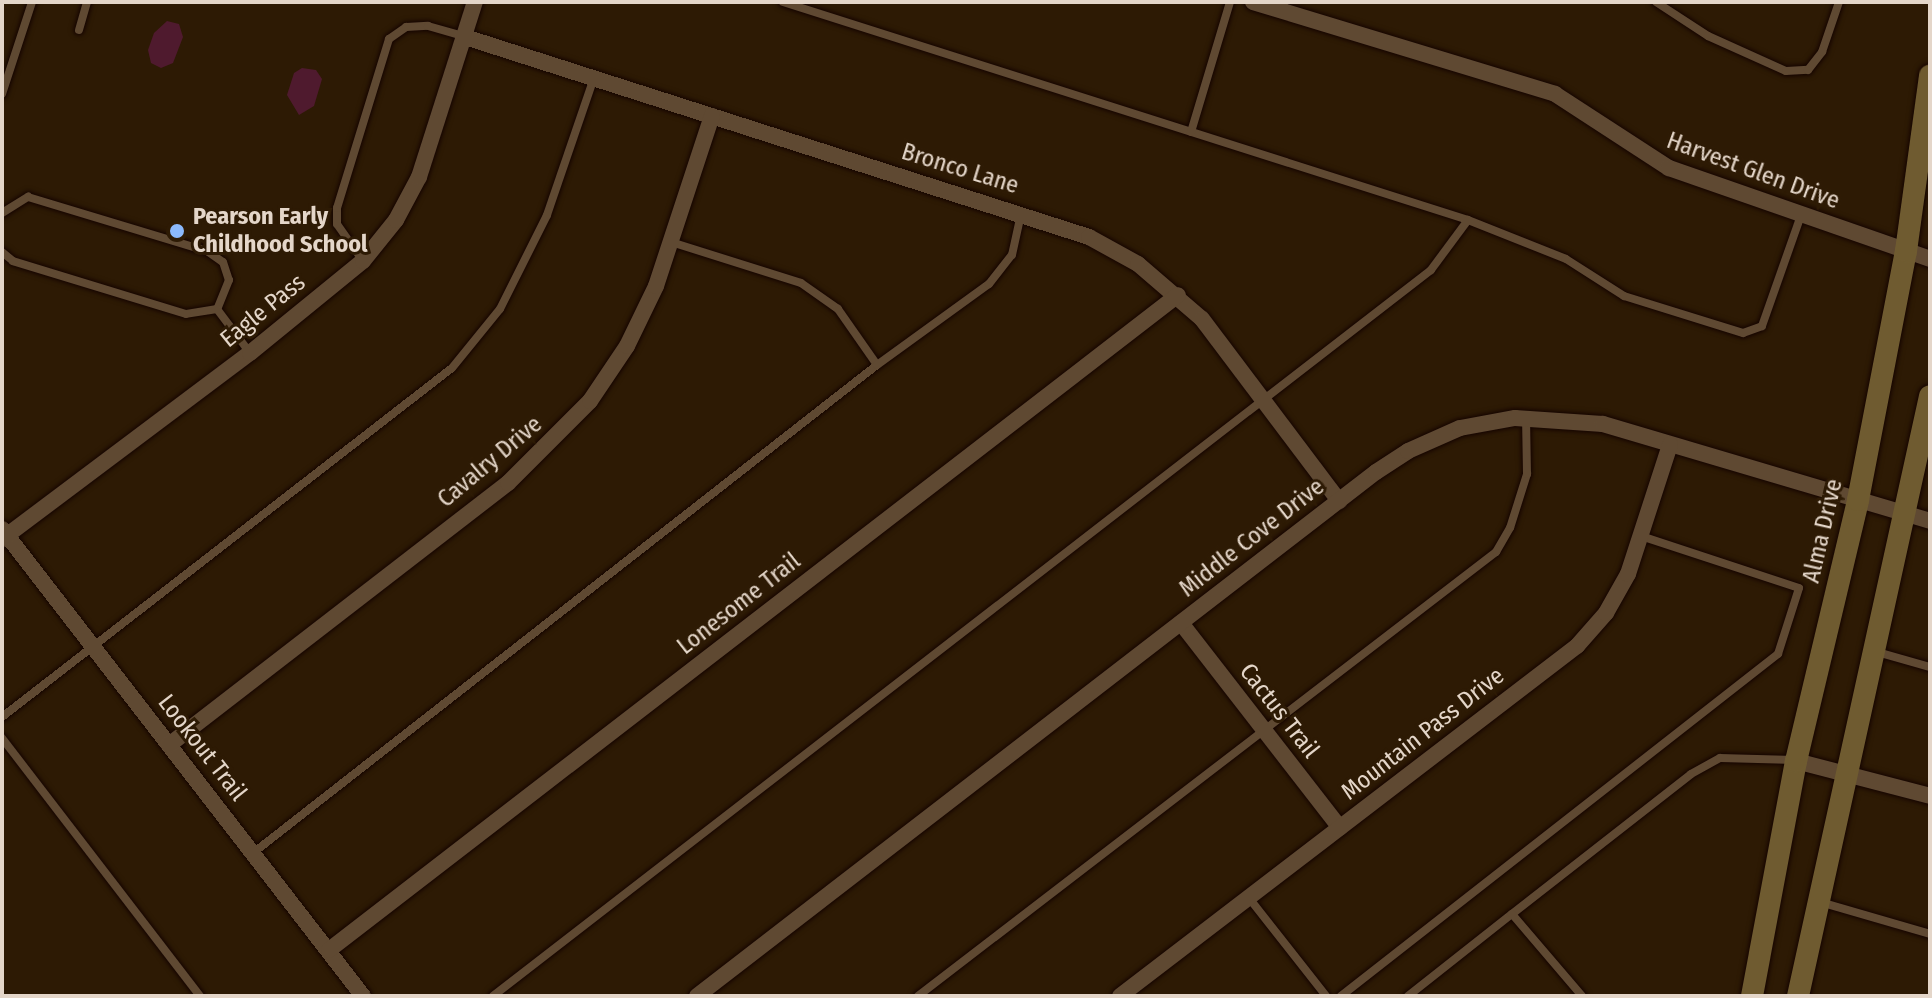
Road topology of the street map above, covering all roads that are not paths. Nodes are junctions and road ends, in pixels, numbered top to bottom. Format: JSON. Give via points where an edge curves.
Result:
{"nodes":[{"id":1,"x":32,"y":2,"type":"edge"},
{"id":2,"x":87,"y":2,"type":"edge"},
{"id":3,"x":475,"y":2,"type":"edge"},
{"id":4,"x":783,"y":2,"type":"edge"},
{"id":5,"x":1230,"y":2,"type":"edge"},
{"id":6,"x":1253,"y":2,"type":"edge"},
{"id":7,"x":1656,"y":2,"type":"edge"},
{"id":8,"x":1839,"y":2,"type":"edge"},
{"id":9,"x":79,"y":30,"type":"dead end"},
{"id":10,"x":465,"y":37,"type":"junction"},
{"id":11,"x":1930,"y":76,"type":"edge"},
{"id":12,"x":594,"y":78,"type":"junction"},
{"id":13,"x":2,"y":94,"type":"edge"},
{"id":14,"x":712,"y":116,"type":"junction"},
{"id":15,"x":1191,"y":132,"type":"junction"},
{"id":16,"x":2,"y":213,"type":"edge"},
{"id":17,"x":1021,"y":213,"type":"junction"},
{"id":18,"x":1801,"y":215,"type":"junction"},
{"id":19,"x":1468,"y":220,"type":"junction"},
{"id":20,"x":671,"y":242,"type":"junction"},
{"id":21,"x":1906,"y":251,"type":"junction"},
{"id":22,"x":2,"y":252,"type":"edge"},
{"id":23,"x":1930,"y":259,"type":"edge"},
{"id":24,"x":363,"y":261,"type":"junction"},
{"id":25,"x":1178,"y":295,"type":"junction"},
{"id":26,"x":217,"y":309,"type":"junction"},
{"id":27,"x":250,"y":353,"type":"junction"},
{"id":28,"x":877,"y":365,"type":"junction"},
{"id":29,"x":1930,"y":396,"type":"edge"},
{"id":30,"x":1263,"y":400,"type":"junction"},
{"id":31,"x":1526,"y":418,"type":"junction"},
{"id":32,"x":1670,"y":445,"type":"junction"},
{"id":33,"x":1858,"y":500,"type":"junction"},
{"id":34,"x":1339,"y":501,"type":"junction"},
{"id":35,"x":1906,"y":515,"type":"junction"},
{"id":36,"x":1930,"y":521,"type":"edge"},
{"id":37,"x":4,"y":535,"type":"edge"},
{"id":38,"x":1640,"y":536,"type":"junction"},
{"id":39,"x":1181,"y":623,"type":"junction"},
{"id":40,"x":93,"y":646,"type":"junction"},
{"id":41,"x":1876,"y":652,"type":"junction"},
{"id":42,"x":1930,"y":667,"type":"edge"},
{"id":43,"x":2,"y":717,"type":"edge"},
{"id":44,"x":1263,"y":729,"type":"junction"},
{"id":45,"x":2,"y":738,"type":"edge"},
{"id":46,"x":169,"y":745,"type":"junction"},
{"id":47,"x":1796,"y":761,"type":"junction"},
{"id":48,"x":1849,"y":775,"type":"junction"},
{"id":49,"x":1930,"y":796,"type":"edge"},
{"id":50,"x":1340,"y":828,"type":"junction"},
{"id":51,"x":253,"y":853,"type":"junction"},
{"id":52,"x":1249,"y":898,"type":"junction"},
{"id":53,"x":1820,"y":902,"type":"junction"},
{"id":54,"x":1512,"y":914,"type":"junction"},
{"id":55,"x":1930,"y":934,"type":"edge"},
{"id":56,"x":329,"y":950,"type":"junction"},
{"id":57,"x":200,"y":996,"type":"edge"},
{"id":58,"x":363,"y":996,"type":"edge"},
{"id":59,"x":493,"y":996,"type":"edge"},
{"id":60,"x":697,"y":996,"type":"edge"},
{"id":61,"x":918,"y":996,"type":"edge"},
{"id":62,"x":1120,"y":996,"type":"edge"},
{"id":63,"x":1326,"y":996,"type":"edge"},
{"id":64,"x":1341,"y":996,"type":"edge"},
{"id":65,"x":1408,"y":996,"type":"edge"},
{"id":66,"x":1582,"y":996,"type":"edge"},
{"id":67,"x":1752,"y":996,"type":"edge"},
{"id":68,"x":1798,"y":996,"type":"edge"}],
"edges":[{"from":1,"to":13,"type":"lane"},
{"from":2,"to":9,"type":"lane"},
{"from":3,"to":10,"type":"street","name":"Eagle Pass"},
{"from":4,"to":15,"type":"lane"},
{"from":5,"to":15,"type":"lane"},
{"from":6,"to":18,"type":"street","name":"Harvest Glen Drive","via":[[1555,94],[1669,168]]},
{"from":7,"to":8,"type":"lane","via":[[1708,36],[1786,71],[1808,70],[1822,52]]},
{"from":10,"to":12,"type":"street","name":"Bronco Lane"},
{"from":10,"to":24,"type":"street","name":"Eagle Pass","via":[[419,177],[396,220]]},
{"from":10,"to":24,"type":"lane","via":[[428,26],[406,27],[389,39],[337,208],[337,224]]},
{"from":11,"to":21,"type":"main road","name":"Alma Drive"},
{"from":12,"to":14,"type":"street","name":"Bronco Lane"},
{"from":12,"to":40,"type":"lane","via":[[547,215],[500,309],[452,368]]},
{"from":14,"to":17,"type":"street","name":"Bronco Lane"},
{"from":14,"to":20,"type":"street","name":"Cavalry Drive"},
{"from":15,"to":19,"type":"lane"},
{"from":16,"to":26,"type":"lane","via":[[28,197],[207,251],[223,262],[229,280]]},
{"from":17,"to":25,"type":"street","name":"Bronco Lane","via":[[1089,237],[1138,264]]},
{"from":17,"to":28,"type":"lane","via":[[1012,255],[989,284]]},
{"from":18,"to":19,"type":"lane","via":[[1762,326],[1743,333],[1624,296],[1566,259]]},
{"from":18,"to":21,"type":"street","name":"Harvest Glen Drive"},
{"from":19,"to":30,"type":"lane","via":[[1431,270]]},
{"from":20,"to":28,"type":"lane","via":[[801,283],[838,309]]},
{"from":20,"to":46,"type":"street","name":"Cavalry Drive","via":[[627,346],[590,401],[546,450]]},
{"from":21,"to":23,"type":"street","name":"Harvest Glen Drive"},
{"from":21,"to":33,"type":"main road","name":"Alma Drive"},
{"from":22,"to":26,"type":"lane","via":[[13,261],[186,314]]},
{"from":24,"to":27,"type":"street","name":"Eagle Pass"},
{"from":25,"to":30,"type":"street","name":"Bronco Lane"},
{"from":25,"to":56,"type":"street","name":"Lonesome Trail"},
{"from":26,"to":27,"type":"lane"},
{"from":27,"to":37,"type":"street","name":"Eagle Pass"},
{"from":28,"to":51,"type":"lane"},
{"from":29,"to":35,"type":"main road"},
{"from":30,"to":34,"type":"street","name":"Bronco Lane"},
{"from":30,"to":59,"type":"lane"},
{"from":31,"to":32,"type":"street","name":"Middle Cove Drive","via":[[1603,424]]},
{"from":31,"to":34,"type":"street","name":"Middle Cove Drive","via":[[1460,428],[1408,451]]},
{"from":31,"to":44,"type":"lane","via":[[1527,474],[1510,528],[1496,552]]},
{"from":32,"to":33,"type":"street","name":"Middle Cove Drive"},
{"from":32,"to":38,"type":"street","name":"Mountain Pass Drive"},
{"from":33,"to":35,"type":"street","name":"Middle Cove Drive"},
{"from":33,"to":47,"type":"main road","name":"Alma Drive"},
{"from":34,"to":39,"type":"street","name":"Middle Cove Drive"},
{"from":35,"to":36,"type":"street","name":"Middle Cove Drive"},
{"from":35,"to":41,"type":"main road"},
{"from":37,"to":40,"type":"street","name":"Lookout Trail"},
{"from":38,"to":50,"type":"street","name":"Mountain Pass Drive","via":[[1628,574],[1606,613],[1577,646]]},
{"from":38,"to":64,"type":"lane","via":[[1799,588],[1778,654]]},
{"from":39,"to":44,"type":"street","name":"Cactus Trail"},
{"from":39,"to":60,"type":"street","name":"Middle Cove Drive"},
{"from":40,"to":43,"type":"lane"},
{"from":40,"to":46,"type":"street","name":"Lookout Trail"},
{"from":41,"to":42,"type":"lane"},
{"from":41,"to":48,"type":"main road"},
{"from":44,"to":50,"type":"street","name":"Cactus Trail"},
{"from":44,"to":61,"type":"lane"},
{"from":45,"to":57,"type":"lane"},
{"from":46,"to":51,"type":"street","name":"Lookout Trail"},
{"from":47,"to":48,"type":"street"},
{"from":47,"to":54,"type":"lane","via":[[1720,758],[1691,774]]},
{"from":47,"to":67,"type":"main road","name":"Alma Drive"},
{"from":48,"to":49,"type":"street"},
{"from":48,"to":53,"type":"main road"},
{"from":50,"to":52,"type":"street","name":"Mountain Pass Drive"},
{"from":51,"to":56,"type":"street","name":"Lookout Trail"},
{"from":52,"to":62,"type":"street","name":"Mountain Pass Drive"},
{"from":52,"to":63,"type":"lane"},
{"from":53,"to":55,"type":"lane"},
{"from":53,"to":68,"type":"main road"},
{"from":54,"to":65,"type":"lane"},
{"from":54,"to":66,"type":"lane"},
{"from":56,"to":58,"type":"street","name":"Lookout Trail"}]}
